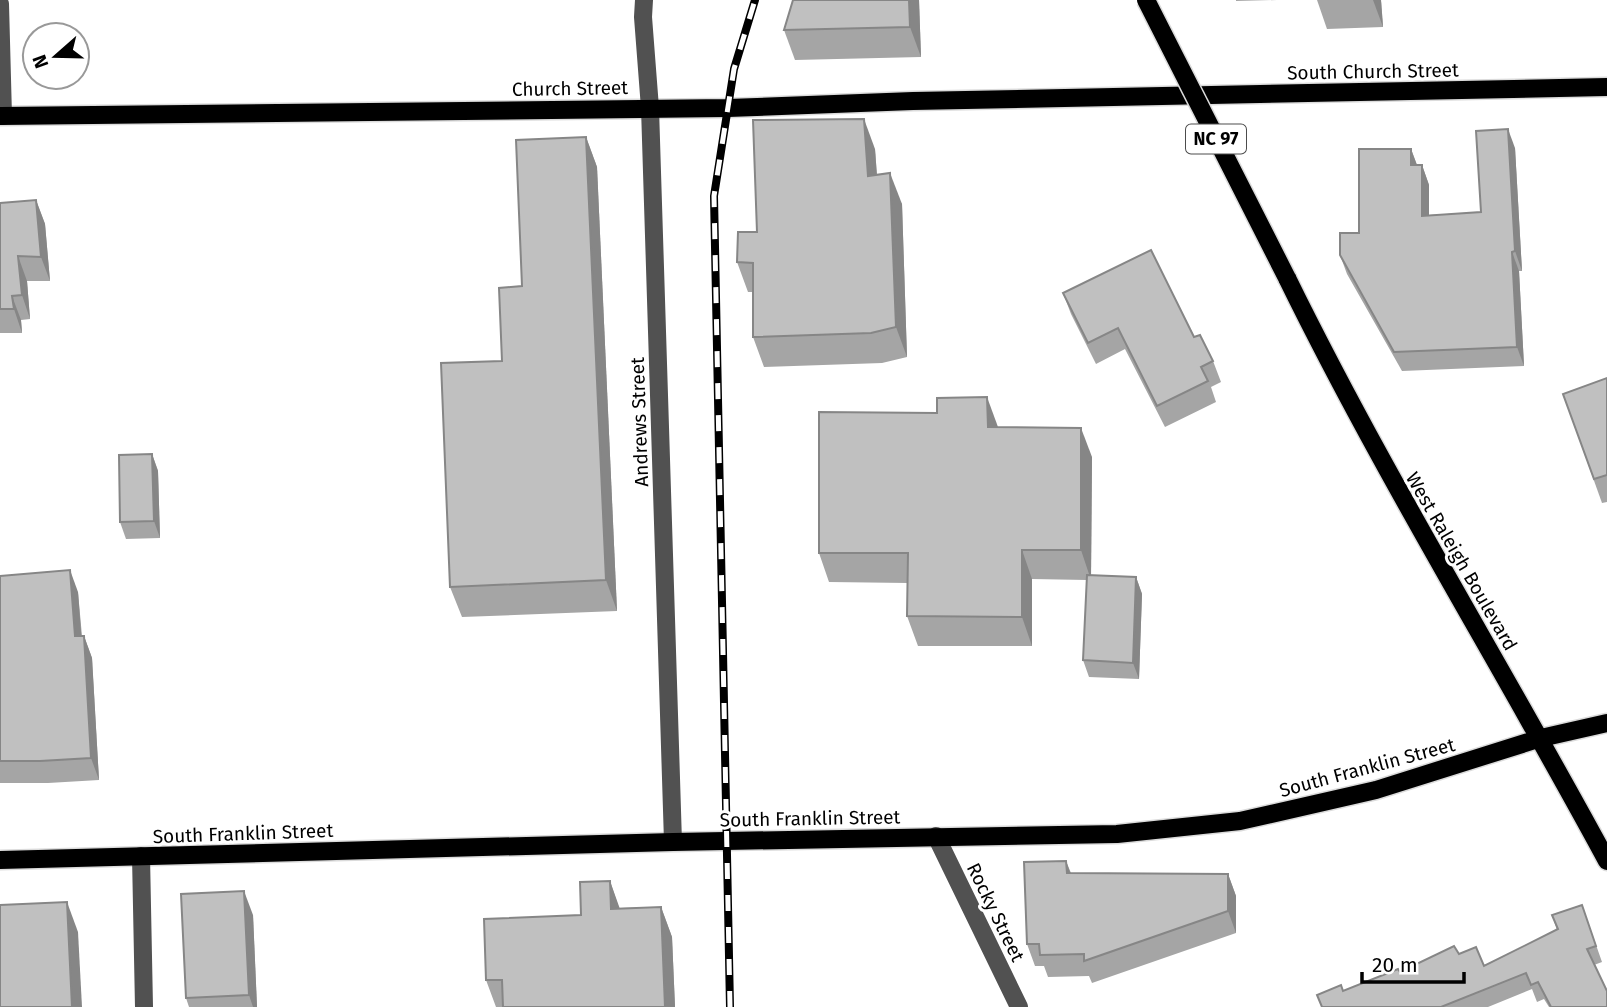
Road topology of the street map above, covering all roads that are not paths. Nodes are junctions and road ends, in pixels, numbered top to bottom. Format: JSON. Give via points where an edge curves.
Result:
{"nodes":[{"id":1,"x":644,"y":0,"type":"edge"},
{"id":2,"x":1146,"y":0,"type":"edge"},
{"id":3,"x":0,"y":4,"type":"edge"},
{"id":4,"x":1607,"y":87,"type":"edge"},
{"id":5,"x":1140,"y":97,"type":"joint"},
{"id":6,"x":650,"y":108,"type":"junction"},
{"id":7,"x":1,"y":116,"type":"edge"},
{"id":8,"x":1607,"y":723,"type":"edge"},
{"id":9,"x":1541,"y":738,"type":"junction"},
{"id":10,"x":936,"y":836,"type":"junction"},
{"id":11,"x":673,"y":842,"type":"junction"},
{"id":12,"x":141,"y":856,"type":"junction"},
{"id":13,"x":0,"y":860,"type":"edge"},
{"id":14,"x":1607,"y":861,"type":"edge"},
{"id":15,"x":144,"y":1007,"type":"edge"},
{"id":16,"x":1019,"y":1007,"type":"edge"}],
"edges":[{"from":1,"to":6,"type":"street","name":"Andrews Street"},
{"from":2,"to":9,"type":"main road","name":"West Raleigh Boulevard","number":"NC 97","bridge":true,"via":[[1323,352],[1410,514]]},
{"from":3,"to":7,"type":"street"},
{"from":4,"to":5,"type":"main road","name":"South Church Street"},
{"from":5,"to":6,"type":"main road","name":"Church Street"},
{"from":6,"to":7,"type":"main road","name":"Church Street"},
{"from":6,"to":11,"type":"street","name":"Andrews Street"},
{"from":8,"to":9,"type":"main road","name":"South Franklin Street"},
{"from":9,"to":10,"type":"main road","name":"South Franklin Street","via":[[1376,790],[1240,821],[1117,834]]},
{"from":9,"to":14,"type":"main road","name":"West Raleigh Boulevard","number":"NC 97"},
{"from":10,"to":11,"type":"main road","name":"South Franklin Street"},
{"from":10,"to":16,"type":"street","name":"Rocky Street"},
{"from":11,"to":12,"type":"main road","name":"South Franklin Street"},
{"from":12,"to":13,"type":"main road","name":"South Franklin Street"},
{"from":12,"to":15,"type":"street"}]}
